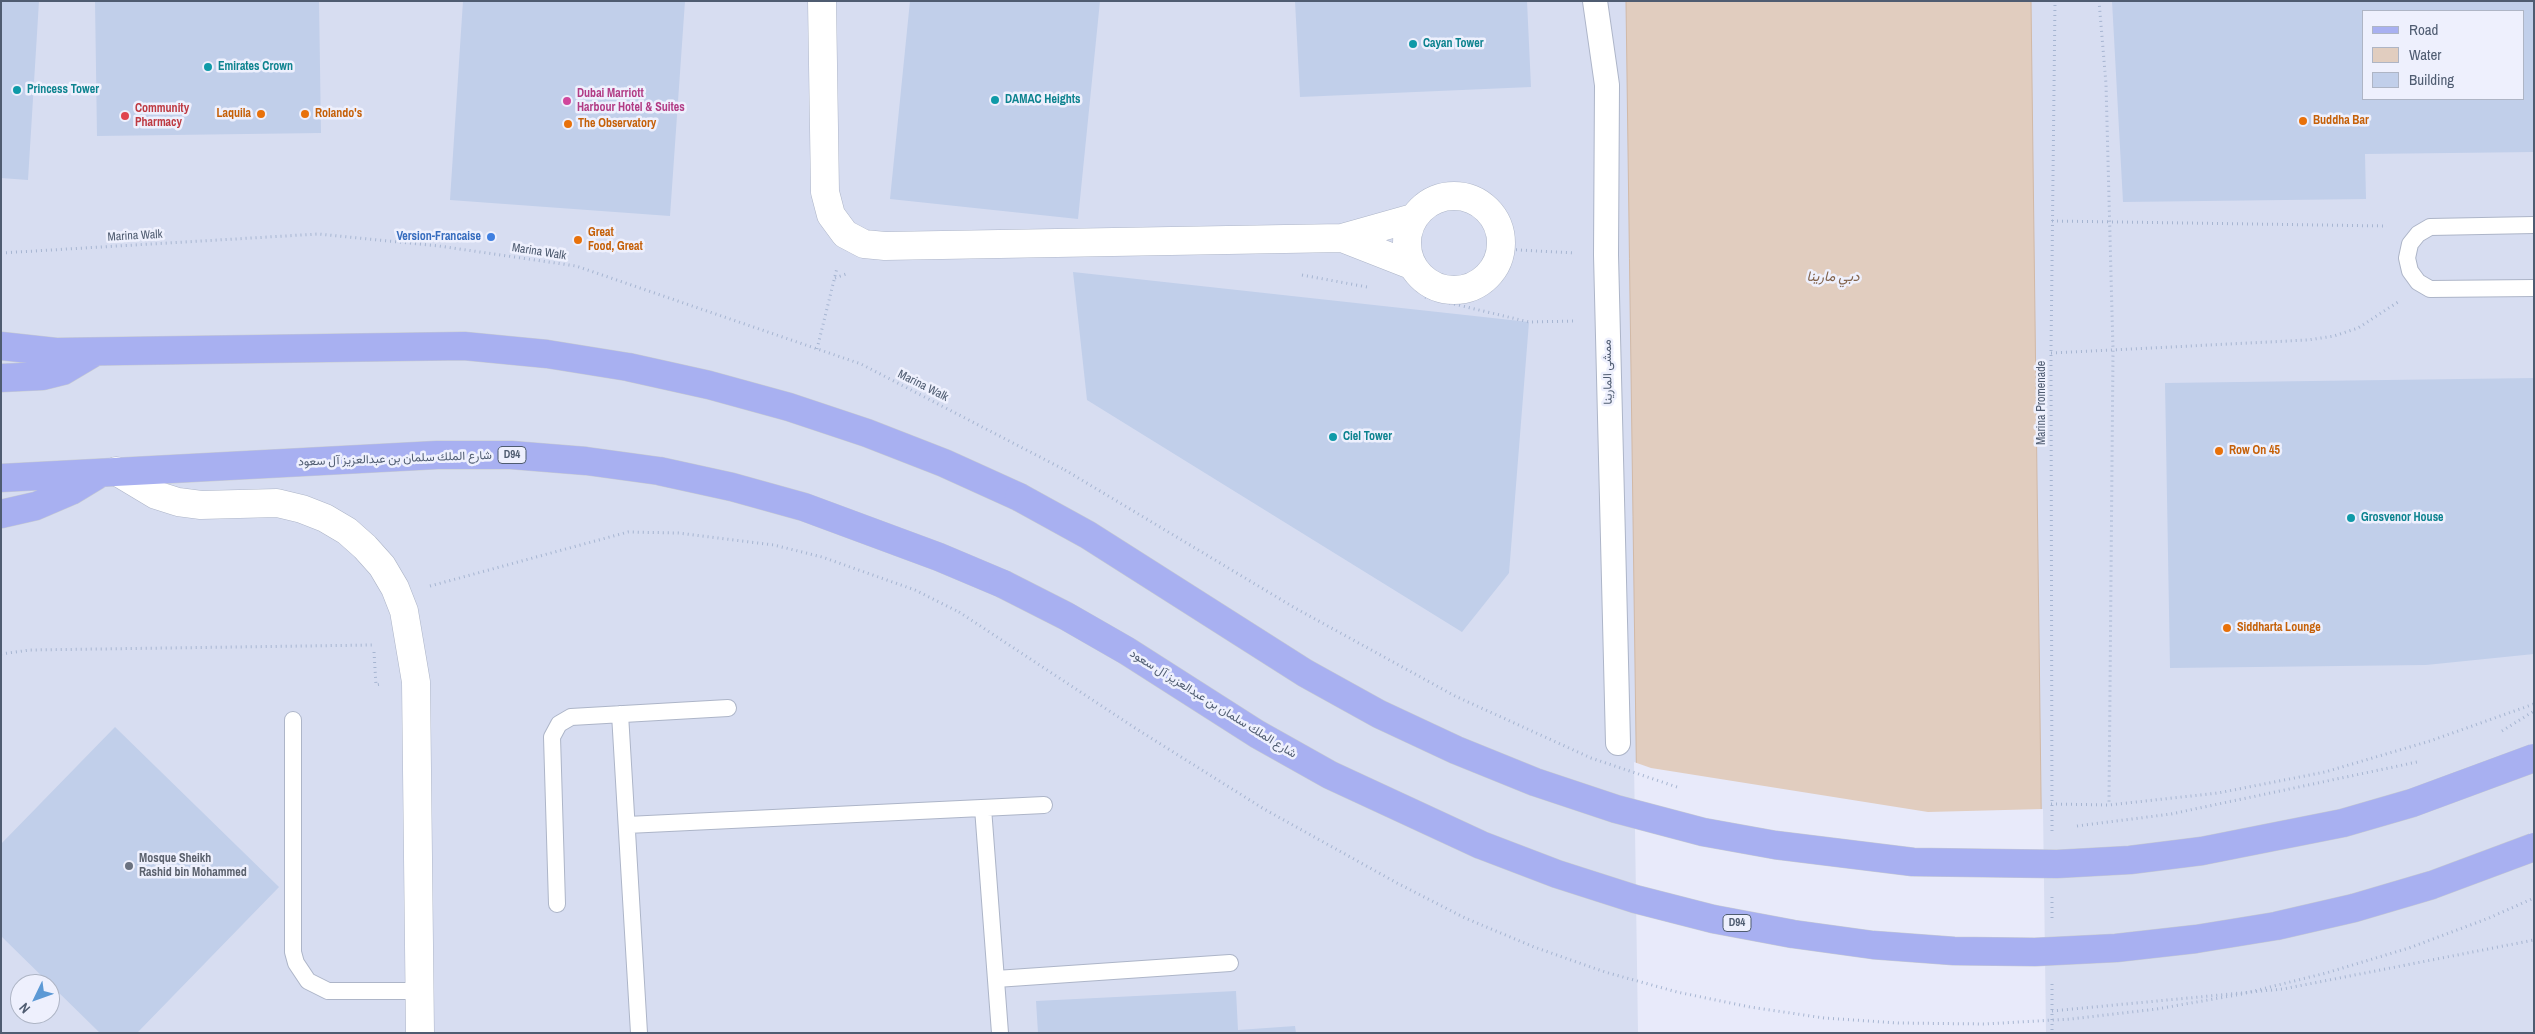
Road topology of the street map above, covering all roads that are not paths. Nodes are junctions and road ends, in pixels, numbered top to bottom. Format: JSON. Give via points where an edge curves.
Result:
{"nodes":[{"id":1,"x":822,"y":1,"type":"edge"},
{"id":2,"x":1595,"y":1,"type":"edge"},
{"id":3,"x":1413,"y":218,"type":"junction"},
{"id":4,"x":2534,"y":225,"type":"edge"},
{"id":5,"x":1342,"y":238,"type":"junction"},
{"id":6,"x":1411,"y":264,"type":"junction"},
{"id":7,"x":2534,"y":288,"type":"edge"},
{"id":8,"x":1,"y":346,"type":"edge"},
{"id":9,"x":98,"y":350,"type":"junction"},
{"id":10,"x":1,"y":378,"type":"edge"},
{"id":11,"x":110,"y":471,"type":"junction"},
{"id":12,"x":1,"y":478,"type":"edge"},
{"id":13,"x":1,"y":514,"type":"edge"},
{"id":14,"x":728,"y":708,"type":"dead end"},
{"id":15,"x":620,"y":714,"type":"junction"},
{"id":16,"x":293,"y":720,"type":"dead end"},
{"id":17,"x":1618,"y":743,"type":"dead end"},
{"id":18,"x":2534,"y":758,"type":"edge"},
{"id":19,"x":1044,"y":805,"type":"dead end"},
{"id":20,"x":983,"y":808,"type":"junction"},
{"id":21,"x":627,"y":825,"type":"junction"},
{"id":22,"x":2534,"y":846,"type":"edge"},
{"id":23,"x":557,"y":904,"type":"dead end"},
{"id":24,"x":1230,"y":963,"type":"dead end"},
{"id":25,"x":996,"y":979,"type":"junction"},
{"id":26,"x":420,"y":991,"type":"junction"},
{"id":27,"x":420,"y":1033,"type":"edge"},
{"id":28,"x":639,"y":1033,"type":"edge"},
{"id":29,"x":1000,"y":1033,"type":"edge"}],
"edges":[{"from":1,"to":5,"type":"street","via":[[825,192],[831,215],[845,234],[864,244]]},
{"from":2,"to":17,"type":"street","name":"ممشى المارينا","via":[[1607,85],[1606,255]]},
{"from":3,"to":5,"type":"street"},
{"from":3,"to":6,"type":"street","via":[[1407,233]]},
{"from":3,"to":6,"type":"street","via":[[1423,206],[1438,198],[1469,198],[1494,218],[1500,233],[1501,249],[1497,264],[1488,277],[1476,286],[1462,290],[1432,286]]},
{"from":4,"to":7,"type":"lane","via":[[2430,227],[2410,244],[2407,258],[2410,271],[2418,282],[2430,289]]},
{"from":5,"to":6,"type":"street"},
{"from":8,"to":9,"type":"main road","via":[[56,352]]},
{"from":9,"to":10,"type":"main road","via":[[63,371],[43,376]]},
{"from":9,"to":18,"type":"main road","bridge":true,"via":[[464,346],[574,359],[709,385],[789,407],[867,433],[1019,497],[1088,534],[1305,673],[1379,714],[1456,750],[1535,782],[1616,809],[1703,832],[1775,845],[1913,862],[1985,865],[2139,859],[2220,848],[2343,823],[2421,800]]},
{"from":11,"to":12,"type":"main road","name":"شارع الملك سلمان بن عبدالعزيز آل سعود","number":"D94"},
{"from":11,"to":13,"type":"main road","via":[[36,506]]},
{"from":11,"to":22,"type":"main road","name":"شارع الملك سلمان بن عبدالعزيز آل سعود","number":"D94","bridge":true,"via":[[437,455],[511,455],[659,471],[732,486],[804,507],[1003,584],[1127,651],[1257,734],[1322,770],[1481,845],[1635,898],[1713,919],[1793,934],[1873,945],[2035,952],[2196,940],[2354,908],[2432,885]]},
{"from":11,"to":26,"type":"street","via":[[156,495],[178,502],[201,505],[277,504],[302,509],[346,531],[382,566],[404,612],[416,682]]},
{"from":14,"to":15,"type":"lane"},
{"from":15,"to":21,"type":"lane"},
{"from":15,"to":23,"type":"lane","via":[[571,717],[554,730]]},
{"from":16,"to":26,"type":"lane","via":[[293,952],[296,963],[308,981],[328,992]]},
{"from":19,"to":20,"type":"lane"},
{"from":20,"to":21,"type":"lane"},
{"from":20,"to":25,"type":"lane"},
{"from":21,"to":28,"type":"lane"},
{"from":24,"to":25,"type":"lane"},
{"from":25,"to":29,"type":"lane"},
{"from":26,"to":27,"type":"street"}]}
